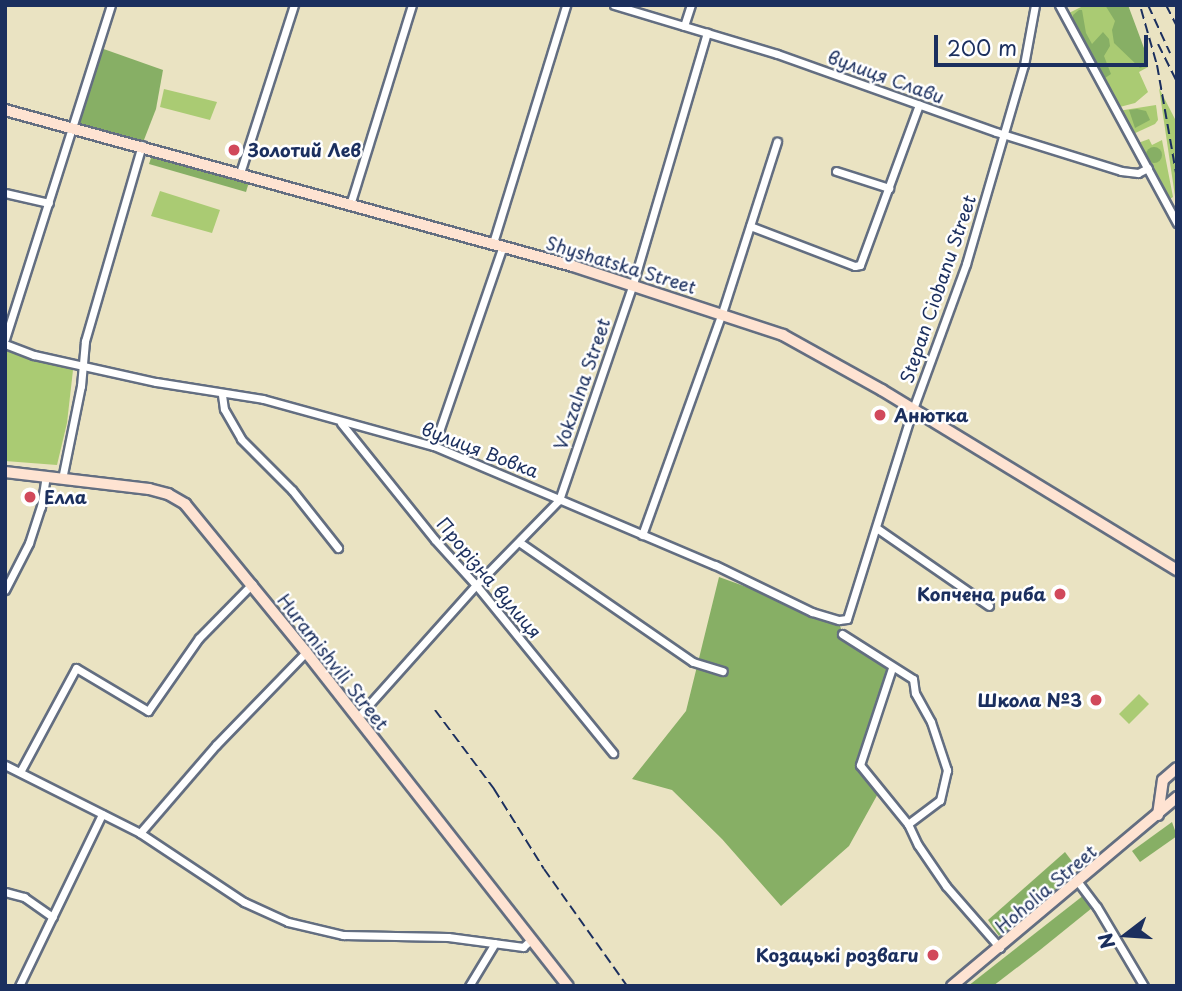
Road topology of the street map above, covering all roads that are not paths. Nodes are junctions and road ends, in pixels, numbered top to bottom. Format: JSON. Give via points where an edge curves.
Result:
{"nodes":[{"id":1,"x":111,"y":5,"type":"edge"},
{"id":2,"x":294,"y":5,"type":"edge"},
{"id":3,"x":412,"y":5,"type":"edge"},
{"id":4,"x":566,"y":5,"type":"edge"},
{"id":5,"x":614,"y":5,"type":"edge"},
{"id":6,"x":691,"y":5,"type":"edge"},
{"id":7,"x":1035,"y":5,"type":"edge"},
{"id":8,"x":1059,"y":5,"type":"edge"},
{"id":9,"x":684,"y":26,"type":"junction"},
{"id":10,"x":708,"y":33,"type":"junction"},
{"id":11,"x":919,"y":105,"type":"junction"},
{"id":12,"x":5,"y":110,"type":"edge"},
{"id":13,"x":71,"y":130,"type":"junction"},
{"id":14,"x":1003,"y":135,"type":"junction"},
{"id":15,"x":777,"y":142,"type":"dead end"},
{"id":16,"x":142,"y":145,"type":"junction"},
{"id":17,"x":1147,"y":169,"type":"junction"},
{"id":18,"x":836,"y":170,"type":"dead end"},
{"id":19,"x":240,"y":173,"type":"junction"},
{"id":20,"x":889,"y":188,"type":"junction"},
{"id":21,"x":5,"y":193,"type":"edge"},
{"id":22,"x":49,"y":204,"type":"junction"},
{"id":23,"x":350,"y":205,"type":"junction"},
{"id":24,"x":1177,"y":223,"type":"edge"},
{"id":25,"x":750,"y":226,"type":"junction"},
{"id":26,"x":498,"y":245,"type":"junction"},
{"id":27,"x":633,"y":284,"type":"junction"},
{"id":28,"x":722,"y":313,"type":"junction"},
{"id":29,"x":5,"y":339,"type":"edge"},
{"id":30,"x":5,"y":344,"type":"edge"},
{"id":31,"x":83,"y":367,"type":"junction"},
{"id":32,"x":222,"y":395,"type":"junction"},
{"id":33,"x":913,"y":409,"type":"junction"},
{"id":34,"x":341,"y":423,"type":"junction"},
{"id":35,"x":435,"y":446,"type":"junction"},
{"id":36,"x":5,"y":472,"type":"edge"},
{"id":37,"x":46,"y":477,"type":"junction"},
{"id":38,"x":62,"y":479,"type":"junction"},
{"id":39,"x":559,"y":500,"type":"junction"},
{"id":40,"x":878,"y":529,"type":"junction"},
{"id":41,"x":642,"y":535,"type":"junction"},
{"id":42,"x":519,"y":542,"type":"junction"},
{"id":43,"x":338,"y":548,"type":"dead end"},
{"id":44,"x":1177,"y":570,"type":"edge"},
{"id":45,"x":252,"y":584,"type":"junction"},
{"id":46,"x":476,"y":585,"type":"junction"},
{"id":47,"x":5,"y":590,"type":"edge"},
{"id":48,"x":989,"y":606,"type":"dead end"},
{"id":49,"x":847,"y":620,"type":"joint"},
{"id":50,"x":842,"y":634,"type":"dead end"},
{"id":51,"x":306,"y":652,"type":"junction"},
{"id":52,"x":892,"y":668,"type":"junction"},
{"id":53,"x":723,"y":671,"type":"dead end"},
{"id":54,"x":357,"y":718,"type":"junction"},
{"id":55,"x":613,"y":753,"type":"dead end"},
{"id":56,"x":5,"y":765,"type":"edge"},
{"id":57,"x":1177,"y":768,"type":"edge"},
{"id":58,"x":20,"y":772,"type":"junction"},
{"id":59,"x":1163,"y":780,"type":"junction"},
{"id":60,"x":1177,"y":796,"type":"edge"},
{"id":61,"x":1177,"y":809,"type":"edge"},
{"id":62,"x":102,"y":814,"type":"junction"},
{"id":63,"x":1158,"y":815,"type":"junction"},
{"id":64,"x":908,"y":824,"type":"junction"},
{"id":65,"x":140,"y":833,"type":"junction"},
{"id":66,"x":1078,"y":882,"type":"junction"},
{"id":67,"x":5,"y":892,"type":"edge"},
{"id":68,"x":53,"y":917,"type":"junction"},
{"id":69,"x":532,"y":939,"type":"junction"},
{"id":70,"x":495,"y":943,"type":"junction"},
{"id":71,"x":1000,"y":948,"type":"junction"},
{"id":72,"x":19,"y":986,"type":"edge"},
{"id":73,"x":468,"y":986,"type":"edge"},
{"id":74,"x":568,"y":986,"type":"edge"},
{"id":75,"x":953,"y":986,"type":"edge"},
{"id":76,"x":1144,"y":986,"type":"edge"}],
"edges":[{"from":1,"to":13,"type":"street"},
{"from":2,"to":19,"type":"street"},
{"from":3,"to":23,"type":"street"},
{"from":4,"to":26,"type":"street"},
{"from":5,"to":9,"type":"street","name":"вулиця Слави"},
{"from":6,"to":9,"type":"street"},
{"from":7,"to":14,"type":"street","name":"Stepan Ciobanu Street","via":[[1024,65]]},
{"from":8,"to":17,"type":"street"},
{"from":9,"to":10,"type":"street","name":"вулиця Слави"},
{"from":10,"to":11,"type":"street","name":"вулиця Слави"},
{"from":10,"to":27,"type":"street","name":"Vokzalna Street"},
{"from":11,"to":14,"type":"street","name":"вулиця Слави"},
{"from":11,"to":20,"type":"street"},
{"from":12,"to":13,"type":"street","name":"Shyshatska Street"},
{"from":13,"to":16,"type":"street","name":"Shyshatska Street"},
{"from":13,"to":22,"type":"street"},
{"from":14,"to":17,"type":"street","name":"вулиця Слави","via":[[1121,172]]},
{"from":14,"to":33,"type":"street","name":"Stepan Ciobanu Street","via":[[966,264]]},
{"from":15,"to":25,"type":"street"},
{"from":16,"to":19,"type":"street","name":"Shyshatska Street"},
{"from":16,"to":31,"type":"street","via":[[85,341]]},
{"from":17,"to":24,"type":"street"},
{"from":18,"to":20,"type":"street"},
{"from":19,"to":23,"type":"street","name":"Shyshatska Street"},
{"from":20,"to":25,"type":"street","via":[[857,266]]},
{"from":21,"to":22,"type":"street"},
{"from":22,"to":29,"type":"street"},
{"from":23,"to":26,"type":"street","name":"Shyshatska Street"},
{"from":25,"to":28,"type":"street"},
{"from":26,"to":27,"type":"street","name":"Shyshatska Street"},
{"from":26,"to":35,"type":"street"},
{"from":27,"to":28,"type":"street","name":"Shyshatska Street"},
{"from":27,"to":39,"type":"street","name":"Vokzalna Street"},
{"from":28,"to":33,"type":"street","name":"Shyshatska Street","via":[[814,351]]},
{"from":28,"to":41,"type":"street"},
{"from":30,"to":31,"type":"street","name":"вулиця Вовка"},
{"from":31,"to":32,"type":"street","name":"вулиця Вовка"},
{"from":31,"to":38,"type":"street"},
{"from":32,"to":34,"type":"street","name":"вулиця Вовка","via":[[263,398]]},
{"from":32,"to":43,"type":"street","via":[[224,409],[241,439],[292,490]]},
{"from":33,"to":40,"type":"street","name":"Stepan Ciobanu Street"},
{"from":33,"to":44,"type":"street","name":"Shyshatska Street"},
{"from":34,"to":35,"type":"street","name":"вулиця Вовка"},
{"from":34,"to":46,"type":"street","name":"Прорізна вулиця"},
{"from":35,"to":39,"type":"street","name":"вулиця Вовка"},
{"from":36,"to":37,"type":"street","name":"Huramishvili Street"},
{"from":37,"to":38,"type":"street","name":"Huramishvili Street"},
{"from":37,"to":47,"type":"street","via":[[29,543]]},
{"from":38,"to":45,"type":"street","name":"Huramishvili Street","via":[[149,489],[177,499]]},
{"from":39,"to":41,"type":"street","name":"вулиця Вовка"},
{"from":39,"to":42,"type":"street","name":"Vokzalna Street"},
{"from":40,"to":48,"type":"street"},
{"from":40,"to":49,"type":"street","name":"Stepan Ciobanu Street"},
{"from":41,"to":49,"type":"street","name":"вулиця Вовка","via":[[760,584],[814,613]]},
{"from":42,"to":46,"type":"street","name":"Vokzalna Street"},
{"from":42,"to":53,"type":"street","via":[[693,662]]},
{"from":45,"to":51,"type":"street","name":"Huramishvili Street"},
{"from":45,"to":58,"type":"street","via":[[200,638],[148,711],[76,668]]},
{"from":46,"to":54,"type":"street","name":"Vokzalna Street"},
{"from":46,"to":55,"type":"street","name":"Прорізна вулиця"},
{"from":50,"to":52,"type":"street"},
{"from":51,"to":54,"type":"street","name":"Huramishvili Street"},
{"from":51,"to":65,"type":"street"},
{"from":52,"to":64,"type":"street","via":[[860,765]]},
{"from":52,"to":64,"type":"street","via":[[913,679],[947,770],[940,800]]},
{"from":54,"to":69,"type":"street","name":"Huramishvili Street"},
{"from":56,"to":58,"type":"street"},
{"from":57,"to":59,"type":"street"},
{"from":58,"to":62,"type":"street"},
{"from":59,"to":60,"type":"street","name":"Hoholia Street","via":[[1163,792]]},
{"from":59,"to":63,"type":"street"},
{"from":60,"to":63,"type":"street","name":"Hoholia Street"},
{"from":61,"to":63,"type":"street","name":"Hoholia Street"},
{"from":62,"to":65,"type":"street"},
{"from":62,"to":68,"type":"street"},
{"from":63,"to":66,"type":"street","name":"Hoholia Street"},
{"from":64,"to":71,"type":"street","via":[[946,886]]},
{"from":65,"to":70,"type":"street","via":[[244,902],[288,922],[343,934]]},
{"from":66,"to":71,"type":"street","name":"Hoholia Street"},
{"from":66,"to":76,"type":"street"},
{"from":67,"to":68,"type":"street","via":[[24,897]]},
{"from":68,"to":72,"type":"street"},
{"from":69,"to":70,"type":"street","via":[[523,947]]},
{"from":69,"to":74,"type":"street","name":"Huramishvili Street"},
{"from":70,"to":73,"type":"street"},
{"from":71,"to":75,"type":"street","name":"Hoholia Street"}]}
